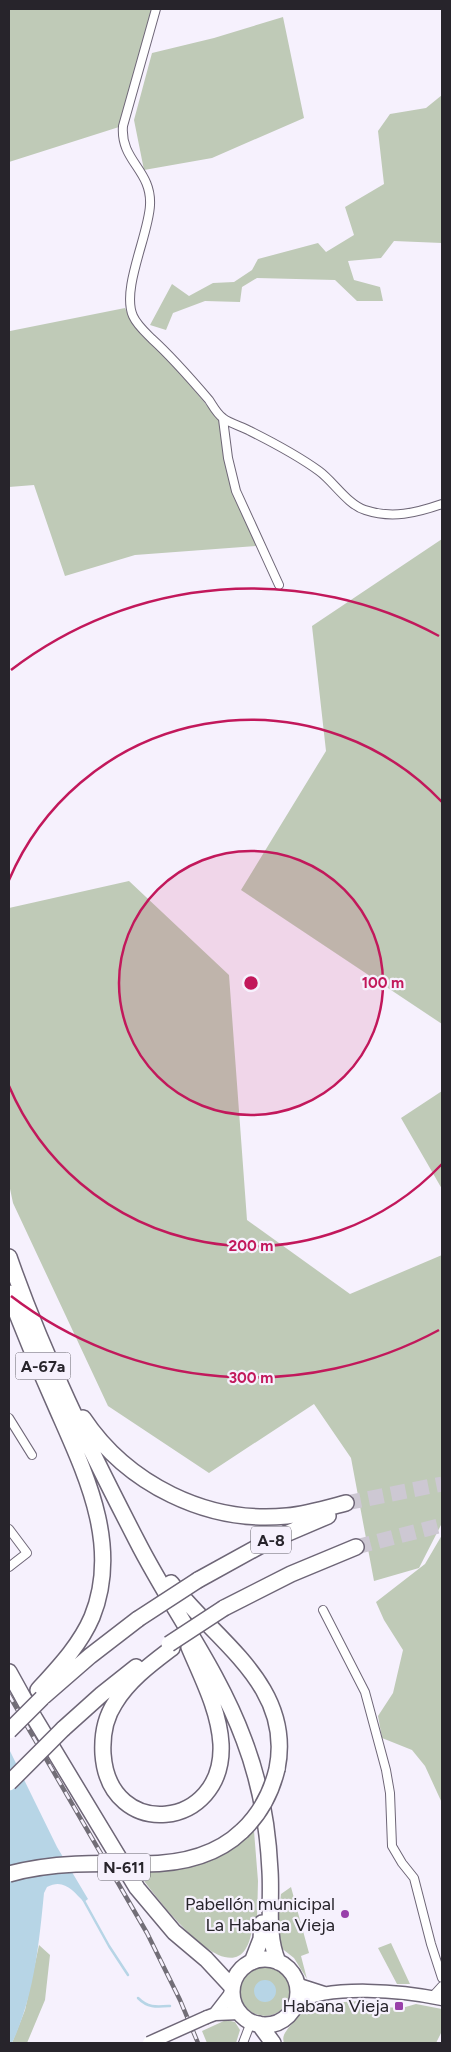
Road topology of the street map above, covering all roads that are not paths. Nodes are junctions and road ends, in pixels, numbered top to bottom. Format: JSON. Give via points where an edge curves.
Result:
{"nodes":[{"id":1,"x":156,"y":9,"type":"edge"},
{"id":2,"x":223,"y":418,"type":"junction"},
{"id":3,"x":442,"y":504,"type":"edge"},
{"id":4,"x":279,"y":585,"type":"dead end"},
{"id":5,"x":9,"y":1245,"type":"edge"},
{"id":6,"x":9,"y":1257,"type":"edge"},
{"id":7,"x":9,"y":1278,"type":"edge"},
{"id":8,"x":9,"y":1293,"type":"edge"},
{"id":9,"x":9,"y":1418,"type":"edge"},
{"id":10,"x":32,"y":1455,"type":"dead end"},
{"id":11,"x":126,"y":1518,"type":"junction"},
{"id":12,"x":9,"y":1530,"type":"edge"},
{"id":13,"x":356,"y":1547,"type":"tunnel mouth"},
{"id":14,"x":9,"y":1567,"type":"edge"},
{"id":15,"x":323,"y":1610,"type":"dead end"},
{"id":16,"x":187,"y":1643,"type":"junction"},
{"id":17,"x":170,"y":1646,"type":"junction"},
{"id":18,"x":9,"y":1672,"type":"edge"},
{"id":19,"x":40,"y":1694,"type":"junction"},
{"id":20,"x":9,"y":1723,"type":"edge"},
{"id":21,"x":9,"y":1730,"type":"edge"},
{"id":22,"x":9,"y":1783,"type":"edge"},
{"id":23,"x":9,"y":1874,"type":"edge"},
{"id":24,"x":206,"y":1959,"type":"junction"},
{"id":25,"x":278,"y":1962,"type":"junction"},
{"id":26,"x":249,"y":1964,"type":"junction"},
{"id":27,"x":442,"y":1978,"type":"edge"},
{"id":28,"x":296,"y":1984,"type":"junction"},
{"id":29,"x":442,"y":1986,"type":"edge"},
{"id":30,"x":232,"y":1989,"type":"junction"},
{"id":31,"x":324,"y":1993,"type":"junction"},
{"id":32,"x":437,"y":1998,"type":"edge"},
{"id":33,"x":295,"y":2003,"type":"junction"},
{"id":34,"x":211,"y":2016,"type":"junction"},
{"id":35,"x":250,"y":2020,"type":"junction"},
{"id":36,"x":280,"y":2021,"type":"junction"},
{"id":37,"x":149,"y":2043,"type":"edge"},
{"id":38,"x":243,"y":2043,"type":"edge"},
{"id":39,"x":274,"y":2043,"type":"edge"}],
"edges":[{"from":1,"to":2,"type":"street","via":[[123,126],[122,139],[127,153],[150,189],[149,214],[134,268],[130,307],[137,324],[181,368]]},
{"from":2,"to":3,"type":"street","via":[[295,454],[322,473],[362,510],[385,515],[415,514]]},
{"from":2,"to":4,"type":"street","via":[[236,491]]},
{"from":5,"to":19,"type":"highway","number":"A-8","bridge":true,"via":[[52,1357],[75,1403],[103,1443],[140,1477],[190,1503],[250,1516],[285,1516],[347,1506],[273,1539],[198,1580],[138,1619]]},
{"from":6,"to":11,"type":"highway","number":"A-67a","via":[[52,1368]]},
{"from":7,"to":16,"type":"highway","number":"A-67a","via":[[36,1349],[82,1451],[142,1566]]},
{"from":8,"to":19,"type":"highway","via":[[90,1487],[102,1546],[102,1578],[92,1616],[74,1648]]},
{"from":9,"to":10,"type":"street"},
{"from":11,"to":23,"type":"highway","bridge":true,"via":[[187,1604],[258,1678],[274,1714],[279,1748],[272,1786],[264,1804],[242,1832],[228,1843],[200,1856],[143,1864],[68,1864]]},
{"from":11,"to":25,"type":"highway","via":[[136,1541],[218,1681],[244,1740],[266,1826],[271,1888],[270,1940]]},
{"from":12,"to":14,"type":"street","via":[[27,1553]]},
{"from":13,"to":17,"type":"highway","number":"A-8","bridge":true,"via":[[290,1574],[224,1608]]},
{"from":15,"to":27,"type":"street","via":[[365,1692],[386,1770],[392,1846],[414,1878]]},
{"from":16,"to":17,"type":"highway","via":[[218,1721],[219,1762],[208,1790],[195,1804],[177,1813],[156,1815],[130,1806],[116,1792],[103,1759],[104,1734],[108,1716],[122,1693]]},
{"from":16,"to":26,"type":"highway","via":[[230,1720],[254,1804],[261,1847],[263,1897],[261,1939]]},
{"from":17,"to":22,"type":"highway","number":"A-8","bridge":true,"via":[[119,1680]]},
{"from":18,"to":24,"type":"highway","number":"N-611","via":[[114,1853],[142,1894],[174,1932]]},
{"from":19,"to":20,"type":"highway"},
{"from":19,"to":21,"type":"highway","number":"A-8","bridge":true},
{"from":24,"to":26,"type":"highway","number":"N-611","via":[[223,1966]]},
{"from":24,"to":30,"type":"highway","number":"N-611"},
{"from":25,"to":26,"type":"highway","number":"N-611","via":[[265,1959]]},
{"from":25,"to":28,"type":"highway","via":[[290,1971]]},
{"from":26,"to":30,"type":"highway","via":[[238,1974]]},
{"from":28,"to":31,"type":"main road"},
{"from":28,"to":33,"type":"highway"},
{"from":29,"to":32,"type":"street"},
{"from":30,"to":34,"type":"main road"},
{"from":30,"to":35,"type":"highway","number":"N-611","via":[[235,2005]]},
{"from":31,"to":32,"type":"main road","via":[[366,1992]]},
{"from":31,"to":33,"type":"main road"},
{"from":33,"to":36,"type":"highway","number":"N-611","via":[[291,2012]]},
{"from":34,"to":35,"type":"main road"},
{"from":34,"to":37,"type":"main road","bridge":true},
{"from":35,"to":36,"type":"highway","via":[[272,2024]]},
{"from":35,"to":38,"type":"street"},
{"from":35,"to":39,"type":"highway","number":"N-611"},
{"from":36,"to":39,"type":"highway","number":"N-611"}]}
